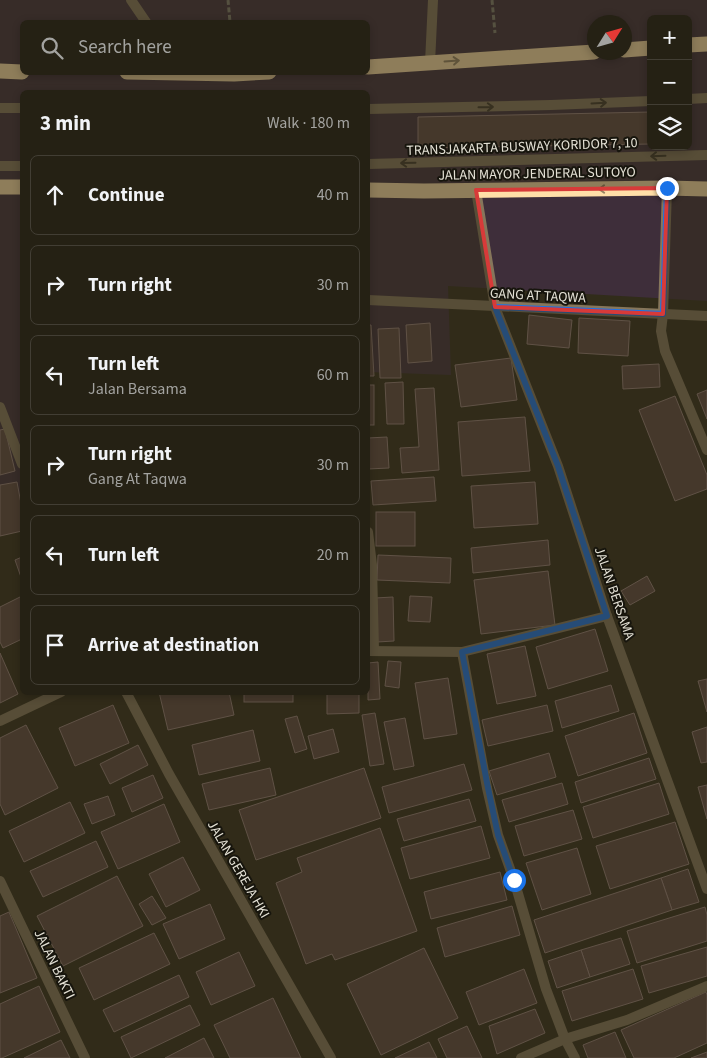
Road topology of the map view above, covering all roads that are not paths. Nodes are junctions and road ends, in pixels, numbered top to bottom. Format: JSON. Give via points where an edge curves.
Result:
{"nodes":[{"id":1,"x":131,"y":0,"type":"edge"},
{"id":2,"x":433,"y":0,"type":"edge"},
{"id":3,"x":145,"y":20,"type":"edge"},
{"id":4,"x":707,"y":44,"type":"edge"},
{"id":5,"x":692,"y":45,"type":"edge"},
{"id":6,"x":647,"y":48,"type":"edge"},
{"id":7,"x":632,"y":49,"type":"edge"},
{"id":8,"x":587,"y":52,"type":"edge"},
{"id":9,"x":430,"y":63,"type":"junction"},
{"id":10,"x":370,"y":67,"type":"edge"},
{"id":11,"x":0,"y":71,"type":"edge"},
{"id":12,"x":20,"y":72,"type":"edge"},
{"id":13,"x":707,"y":98,"type":"edge"},
{"id":14,"x":692,"y":99,"type":"edge"},
{"id":15,"x":647,"y":100,"type":"edge"},
{"id":16,"x":0,"y":108,"type":"edge"},
{"id":17,"x":20,"y":108,"type":"edge"},
{"id":18,"x":370,"y":109,"type":"edge"},
{"id":19,"x":707,"y":155,"type":"edge"},
{"id":20,"x":370,"y":164,"type":"edge"},
{"id":21,"x":0,"y":166,"type":"edge"},
{"id":22,"x":20,"y":166,"type":"edge"},
{"id":23,"x":0,"y":187,"type":"edge"},
{"id":24,"x":20,"y":187,"type":"edge"},
{"id":25,"x":667,"y":188,"type":"junction"},
{"id":26,"x":707,"y":189,"type":"edge"},
{"id":27,"x":370,"y":190,"type":"edge"},
{"id":28,"x":476,"y":190,"type":"junction"},
{"id":29,"x":370,"y":300,"type":"edge"},
{"id":30,"x":495,"y":307,"type":"junction"},
{"id":31,"x":663,"y":314,"type":"junction"},
{"id":32,"x":707,"y":316,"type":"edge"},
{"id":33,"x":0,"y":407,"type":"edge"},
{"id":34,"x":707,"y":450,"type":"edge"},
{"id":35,"x":20,"y":459,"type":"edge"},
{"id":36,"x":370,"y":548,"type":"edge"},
{"id":37,"x":607,"y":616,"type":"junction"},
{"id":38,"x":371,"y":651,"type":"edge"},
{"id":39,"x":462,"y":652,"type":"junction"},
{"id":40,"x":55,"y":695,"type":"edge"},
{"id":41,"x":128,"y":695,"type":"edge"},
{"id":42,"x":0,"y":721,"type":"edge"},
{"id":43,"x":0,"y":881,"type":"edge"},
{"id":44,"x":707,"y":889,"type":"edge"},
{"id":45,"x":707,"y":986,"type":"edge"},
{"id":46,"x":565,"y":1039,"type":"junction"},
{"id":47,"x":85,"y":1058,"type":"edge"},
{"id":48,"x":331,"y":1058,"type":"edge"},
{"id":49,"x":521,"y":1058,"type":"edge"},
{"id":50,"x":575,"y":1058,"type":"edge"}],
"edges":[{"from":1,"to":3,"type":"street"},
{"from":2,"to":9,"type":"street"},
{"from":4,"to":5,"type":"highway"},
{"from":6,"to":7,"type":"highway"},
{"from":9,"to":8,"type":"highway","one_way":true},
{"from":9,"to":10,"type":"highway"},
{"from":11,"to":12,"type":"highway"},
{"from":13,"to":14,"type":"street"},
{"from":18,"to":15,"type":"street","one_way":true},
{"from":16,"to":17,"type":"street"},
{"from":19,"to":20,"type":"street","name":"TRANSJAKARTA BUSWAY KORIDOR 7, 10","one_way":true},
{"from":21,"to":22,"type":"street"},
{"from":23,"to":24,"type":"highway"},
{"from":25,"to":26,"type":"highway","name":"JALAN MAYOR JENDERAL SUTOYO"},
{"from":25,"to":28,"type":"highway","name":"JALAN MAYOR JENDERAL SUTOYO","one_way":true},
{"from":25,"to":31,"type":"street"},
{"from":27,"to":28,"type":"highway","name":"JALAN MAYOR JENDERAL SUTOYO"},
{"from":28,"to":30,"type":"street","name":"JALAN BERSAMA"},
{"from":29,"to":30,"type":"street","name":"GANG AT TAQWA"},
{"from":30,"to":31,"type":"street","name":"GANG AT TAQWA"},
{"from":30,"to":37,"type":"street","name":"JALAN BERSAMA","via":[[558,466]]},
{"from":31,"to":32,"type":"street","name":"GANG AT TAQWA"},
{"from":31,"to":34,"type":"street","via":[[661,331],[665,351]]},
{"from":33,"to":35,"type":"street"},
{"from":36,"to":38,"type":"street"},
{"from":37,"to":39,"type":"street"},
{"from":37,"to":44,"type":"street","name":"JALAN BERSAMA"},
{"from":38,"to":39,"type":"street"},
{"from":39,"to":46,"type":"street","via":[[498,835]]},
{"from":40,"to":42,"type":"street"},
{"from":41,"to":48,"type":"street","name":"JALAN GEREJA HKI"},
{"from":43,"to":47,"type":"street","name":"JALAN BAKTI"},
{"from":45,"to":46,"type":"street","via":[[627,1020]]},
{"from":46,"to":49,"type":"street"},
{"from":46,"to":50,"type":"street"}]}
